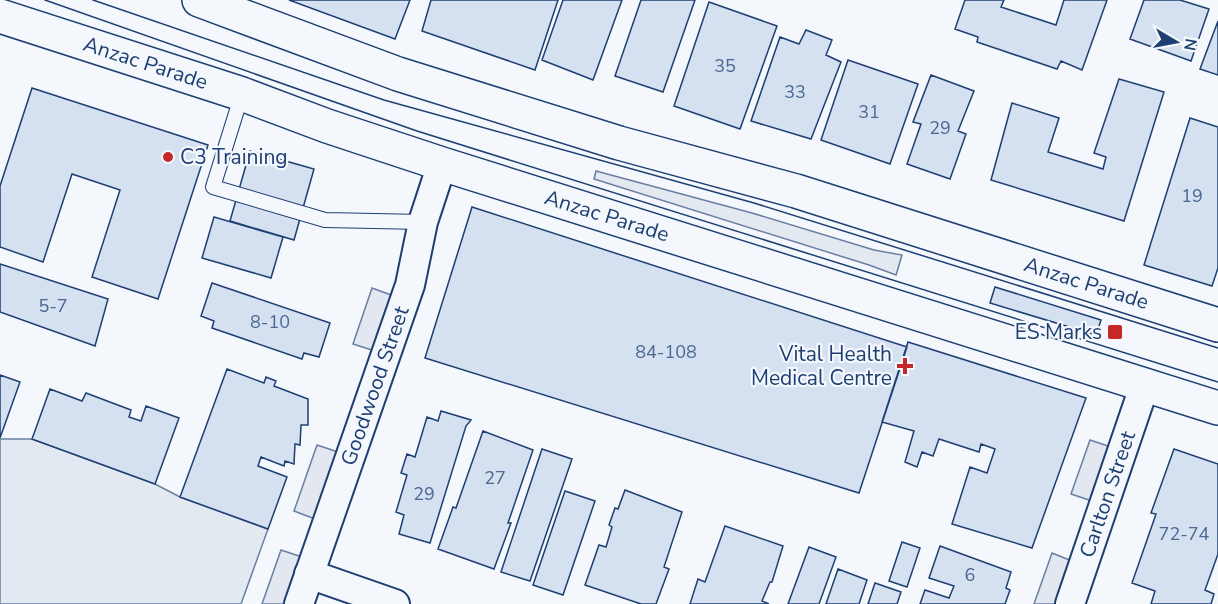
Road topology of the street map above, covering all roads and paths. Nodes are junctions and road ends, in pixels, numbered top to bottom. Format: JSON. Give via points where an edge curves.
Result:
{"nodes":[{"id":1,"x":199,"y":0,"type":"edge"},
{"id":2,"x":0,"y":17,"type":"edge"},
{"id":3,"x":242,"y":94,"type":"junction"},
{"id":4,"x":442,"y":164,"type":"junction"},
{"id":5,"x":423,"y":222,"type":"junction"},
{"id":6,"x":1218,"y":325,"type":"edge"},
{"id":7,"x":1145,"y":384,"type":"junction"},
{"id":8,"x":1218,"y":408,"type":"edge"},
{"id":9,"x":309,"y":574,"type":"junction"},
{"id":10,"x":299,"y":604,"type":"edge"},
{"id":11,"x":395,"y":604,"type":"edge"},
{"id":12,"x":1070,"y":604,"type":"edge"}],
"edges":[{"from":1,"to":6,"type":"main road","name":"Anzac Parade","via":[[398,74],[619,143],[796,191]]},
{"from":2,"to":3,"type":"main road","name":"Anzac Parade"},
{"from":3,"to":4,"type":"main road","name":"Anzac Parade"},
{"from":3,"to":5,"type":"lane","via":[[213,187],[325,220]]},
{"from":4,"to":5,"type":"street","name":"Goodwood Street"},
{"from":4,"to":7,"type":"main road","name":"Anzac Parade"},
{"from":5,"to":9,"type":"street","name":"Goodwood Street","via":[[410,285]]},
{"from":7,"to":8,"type":"main road","name":"Anzac Parade"},
{"from":7,"to":12,"type":"street","name":"Carlton Street"},
{"from":9,"to":10,"type":"street","name":"Goodwood Street"},
{"from":9,"to":11,"type":"street"}]}
